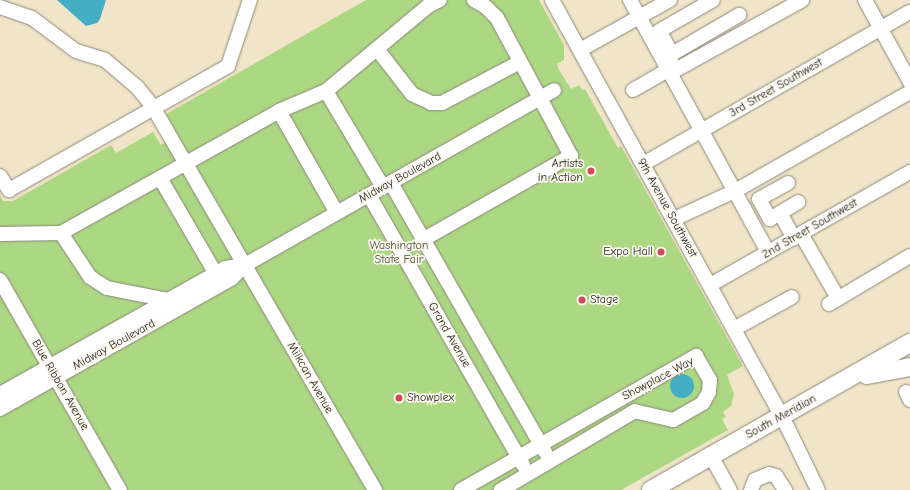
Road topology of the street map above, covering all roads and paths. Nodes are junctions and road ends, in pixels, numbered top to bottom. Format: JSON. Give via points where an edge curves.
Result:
{"nodes":[{"id":1,"x":250,"y":0,"type":"edge"},
{"id":2,"x":440,"y":0,"type":"edge"},
{"id":3,"x":474,"y":0,"type":"edge"},
{"id":4,"x":552,"y":0,"type":"edge"},
{"id":5,"x":630,"y":0,"type":"edge"},
{"id":6,"x":670,"y":0,"type":"edge"},
{"id":7,"x":713,"y":0,"type":"edge"},
{"id":8,"x":802,"y":0,"type":"edge"},
{"id":9,"x":865,"y":0,"type":"edge"},
{"id":10,"x":0,"y":7,"type":"edge"},
{"id":11,"x":910,"y":12,"type":"edge"},
{"id":12,"x":738,"y":15,"type":"dead end"},
{"id":13,"x":639,"y":17,"type":"junction"},
{"id":14,"x":881,"y":29,"type":"junction"},
{"id":15,"x":377,"y":49,"type":"junction"},
{"id":16,"x":580,"y":50,"type":"junction"},
{"id":17,"x":672,"y":54,"type":"junction"},
{"id":18,"x":520,"y":62,"type":"junction"},
{"id":19,"x":669,"y":71,"type":"junction"},
{"id":20,"x":910,"y":82,"type":"edge"},
{"id":21,"x":554,"y":90,"type":"dead end"},
{"id":22,"x":633,"y":90,"type":"dead end"},
{"id":23,"x":326,"y":91,"type":"junction"},
{"id":24,"x":910,"y":92,"type":"edge"},
{"id":25,"x":539,"y":99,"type":"junction"},
{"id":26,"x":153,"y":107,"type":"junction"},
{"id":27,"x":279,"y":111,"type":"junction"},
{"id":28,"x":701,"y":131,"type":"junction"},
{"id":29,"x":187,"y":162,"type":"junction"},
{"id":30,"x":643,"y":164,"type":"junction"},
{"id":31,"x":910,"y":172,"type":"edge"},
{"id":32,"x":0,"y":176,"type":"edge"},
{"id":33,"x":160,"y":178,"type":"junction"},
{"id":34,"x":788,"y":183,"type":"dead end"},
{"id":35,"x":387,"y":185,"type":"junction"},
{"id":36,"x":735,"y":191,"type":"junction"},
{"id":37,"x":369,"y":195,"type":"junction"},
{"id":38,"x":798,"y":202,"type":"dead end"},
{"id":39,"x":780,"y":212,"type":"junction"},
{"id":40,"x":337,"y":213,"type":"junction"},
{"id":41,"x":674,"y":219,"type":"junction"},
{"id":42,"x":61,"y":233,"type":"junction"},
{"id":43,"x":0,"y":234,"type":"edge"},
{"id":44,"x":798,"y":236,"type":"junction"},
{"id":45,"x":424,"y":239,"type":"junction"},
{"id":46,"x":768,"y":252,"type":"junction"},
{"id":47,"x":910,"y":256,"type":"edge"},
{"id":48,"x":245,"y":265,"type":"junction"},
{"id":49,"x":219,"y":279,"type":"junction"},
{"id":50,"x":0,"y":280,"type":"edge"},
{"id":51,"x":710,"y":285,"type":"junction"},
{"id":52,"x":792,"y":297,"type":"dead end"},
{"id":53,"x":169,"y":300,"type":"junction"},
{"id":54,"x":734,"y":329,"type":"junction"},
{"id":55,"x":910,"y":343,"type":"edge"},
{"id":56,"x":910,"y":367,"type":"edge"},
{"id":57,"x":52,"y":372,"type":"junction"},
{"id":58,"x":842,"y":384,"type":"junction"},
{"id":59,"x":0,"y":394,"type":"edge"},
{"id":60,"x":0,"y":409,"type":"edge"},
{"id":61,"x":782,"y":416,"type":"junction"},
{"id":62,"x":540,"y":444,"type":"junction"},
{"id":63,"x":711,"y":456,"type":"junction"},
{"id":64,"x":519,"y":457,"type":"junction"},
{"id":65,"x":550,"y":461,"type":"junction"},
{"id":66,"x":528,"y":474,"type":"junction"},
{"id":67,"x":120,"y":490,"type":"edge"},
{"id":68,"x":375,"y":490,"type":"edge"},
{"id":69,"x":461,"y":490,"type":"edge"},
{"id":70,"x":501,"y":490,"type":"edge"},
{"id":71,"x":651,"y":490,"type":"edge"},
{"id":72,"x":730,"y":490,"type":"edge"},
{"id":73,"x":751,"y":490,"type":"edge"},
{"id":74,"x":785,"y":490,"type":"edge"},
{"id":75,"x":818,"y":490,"type":"edge"}],
"edges":[{"from":1,"to":26,"type":"street","via":[[228,66]]},
{"from":2,"to":15,"type":"street","via":[[428,6]]},
{"from":3,"to":18,"type":"street","via":[[486,6],[497,18]]},
{"from":4,"to":16,"type":"street","name":"9th Avenue Southwest"},
{"from":5,"to":13,"type":"street"},
{"from":6,"to":13,"type":"street"},
{"from":7,"to":17,"type":"street","via":[[659,31]]},
{"from":8,"to":19,"type":"street"},
{"from":9,"to":14,"type":"street"},
{"from":10,"to":26,"type":"street","name":"Milkcan Avenue","via":[[32,18],[76,51],[105,60],[137,87]]},
{"from":11,"to":14,"type":"street","name":"3rd Street Southwest"},
{"from":12,"to":17,"type":"street"},
{"from":13,"to":16,"type":"street"},
{"from":13,"to":19,"type":"street"},
{"from":14,"to":20,"type":"street"},
{"from":14,"to":28,"type":"street","name":"3rd Street Southwest"},
{"from":15,"to":18,"type":"street","via":[[412,94],[431,103],[442,103]]},
{"from":15,"to":23,"type":"street"},
{"from":16,"to":30,"type":"street","name":"9th Avenue Southwest"},
{"from":17,"to":19,"type":"street"},
{"from":18,"to":25,"type":"street"},
{"from":19,"to":22,"type":"street"},
{"from":19,"to":28,"type":"street"},
{"from":21,"to":25,"type":"street","name":"Midway Boulevard"},
{"from":23,"to":27,"type":"street"},
{"from":23,"to":35,"type":"street","name":"Grand Avenue"},
{"from":24,"to":36,"type":"street"},
{"from":25,"to":35,"type":"street","name":"Midway Boulevard"},
{"from":25,"to":45,"type":"street","via":[[572,156]]},
{"from":26,"to":29,"type":"street","name":"Milkcan Avenue","via":[[170,140]]},
{"from":26,"to":32,"type":"street","via":[[8,190]]},
{"from":27,"to":29,"type":"street"},
{"from":27,"to":40,"type":"street"},
{"from":28,"to":30,"type":"street","name":"3rd Street Southwest"},
{"from":28,"to":36,"type":"street"},
{"from":29,"to":33,"type":"street"},
{"from":29,"to":48,"type":"street","name":"Milkcan Avenue"},
{"from":30,"to":41,"type":"street","name":"9th Avenue Southwest"},
{"from":31,"to":44,"type":"street","name":"2nd Street Southwest"},
{"from":33,"to":42,"type":"street"},
{"from":33,"to":49,"type":"street"},
{"from":34,"to":39,"type":"street","via":[[759,199],[770,218]]},
{"from":35,"to":37,"type":"street","name":"Midway Boulevard"},
{"from":35,"to":45,"type":"street","name":"Grand Avenue"},
{"from":36,"to":41,"type":"street"},
{"from":36,"to":46,"type":"street"},
{"from":37,"to":40,"type":"street","name":"Midway Boulevard"},
{"from":37,"to":64,"type":"street","name":"Grand Avenue"},
{"from":38,"to":39,"type":"street"},
{"from":39,"to":44,"type":"street"},
{"from":40,"to":48,"type":"street","name":"Midway Boulevard"},
{"from":41,"to":51,"type":"street","name":"9th Avenue Southwest"},
{"from":42,"to":43,"type":"street"},
{"from":42,"to":53,"type":"street","via":[[90,277],[107,288]]},
{"from":44,"to":46,"type":"street","name":"2nd Street Southwest"},
{"from":44,"to":47,"type":"street","via":[[833,301]]},
{"from":45,"to":62,"type":"street","name":"Grand Avenue"},
{"from":46,"to":51,"type":"street","name":"2nd Street Southwest"},
{"from":48,"to":49,"type":"street","name":"Midway Boulevard"},
{"from":48,"to":68,"type":"street","name":"Milkcan Avenue"},
{"from":49,"to":53,"type":"street","name":"Midway Boulevard"},
{"from":49,"to":57,"type":"street","name":"Midway Boulevard"},
{"from":50,"to":57,"type":"street","name":"Blue Ribbon Avenue"},
{"from":51,"to":54,"type":"street","name":"9th Avenue Southwest"},
{"from":52,"to":54,"type":"street"},
{"from":53,"to":57,"type":"street","name":"Midway Boulevard"},
{"from":54,"to":61,"type":"street","name":"9th Avenue Southwest"},
{"from":55,"to":58,"type":"main road","name":"South Meridian"},
{"from":56,"to":58,"type":"main road","via":[[876,372]]},
{"from":57,"to":59,"type":"street","name":"Midway Boulevard"},
{"from":57,"to":60,"type":"street","name":"Midway Boulevard"},
{"from":57,"to":67,"type":"street","name":"Blue Ribbon Avenue"},
{"from":58,"to":61,"type":"main road","name":"South Meridian"},
{"from":61,"to":63,"type":"main road","name":"South Meridian"},
{"from":61,"to":75,"type":"street","name":"9th Avenue Southwest"},
{"from":62,"to":64,"type":"street","name":"Showplace Way"},
{"from":62,"to":65,"type":"street","name":"Grand Avenue"},
{"from":62,"to":65,"type":"street","name":"Showplace Way","via":[[696,356],[710,380],[709,392],[703,403],[673,420],[635,411]]},
{"from":63,"to":71,"type":"main road","name":"South Meridian"},
{"from":63,"to":72,"type":"street"},
{"from":64,"to":66,"type":"street","name":"Grand Avenue"},
{"from":64,"to":69,"type":"street","name":"Showplace Way"},
{"from":65,"to":66,"type":"street","name":"Showplace Way"},
{"from":66,"to":70,"type":"street","name":"Showplace Way"},
{"from":73,"to":74,"type":"street","via":[[755,480],[769,474],[776,476]]}]}
